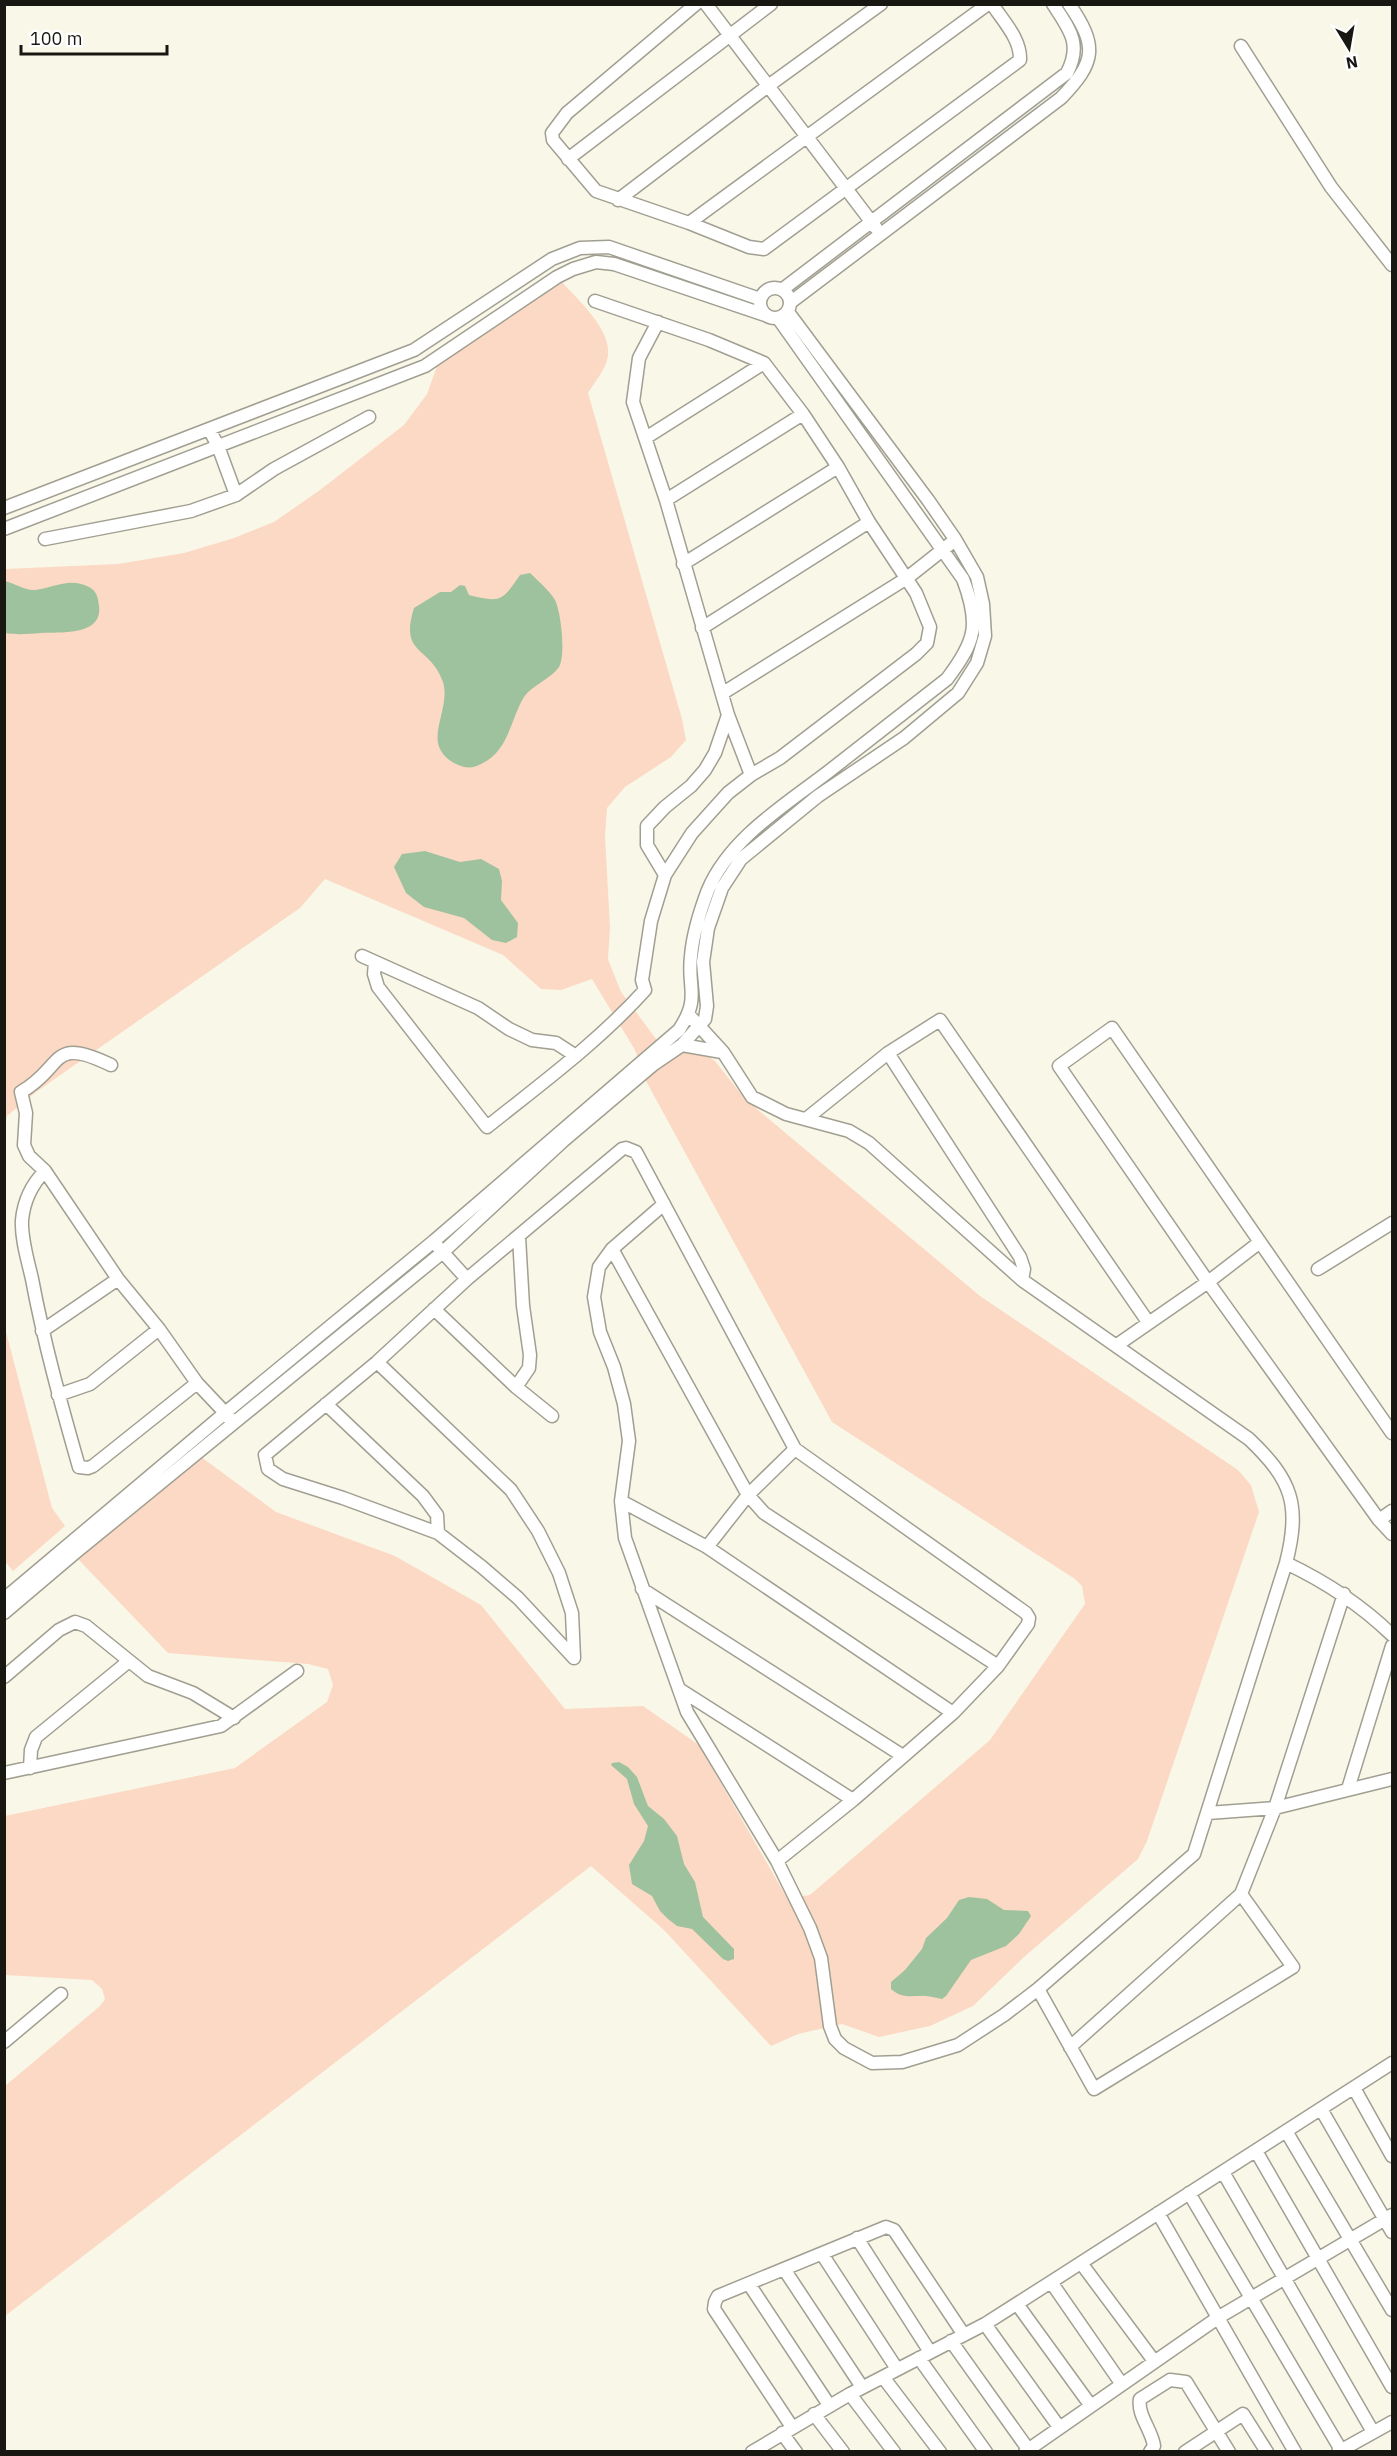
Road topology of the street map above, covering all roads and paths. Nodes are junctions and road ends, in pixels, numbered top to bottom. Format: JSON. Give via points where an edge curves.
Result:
{"nodes":[{"id":1,"x":696,"y":4,"type":"edge"},
{"id":2,"x":706,"y":4,"type":"edge"},
{"id":3,"x":771,"y":4,"type":"edge"},
{"id":4,"x":881,"y":4,"type":"edge"},
{"id":5,"x":990,"y":4,"type":"edge"},
{"id":6,"x":1053,"y":4,"type":"edge"},
{"id":7,"x":1069,"y":4,"type":"edge"},
{"id":8,"x":729,"y":36,"type":"junction"},
{"id":9,"x":1241,"y":46,"type":"dead end"},
{"id":10,"x":768,"y":86,"type":"junction"},
{"id":11,"x":807,"y":136,"type":"junction"},
{"id":12,"x":568,"y":159,"type":"junction"},
{"id":13,"x":844,"y":189,"type":"junction"},
{"id":14,"x":618,"y":200,"type":"junction"},
{"id":15,"x":870,"y":222,"type":"junction"},
{"id":16,"x":689,"y":223,"type":"junction"},
{"id":17,"x":882,"y":235,"type":"junction"},
{"id":18,"x":1392,"y":265,"type":"edge"},
{"id":19,"x":783,"y":289,"type":"junction"},
{"id":20,"x":760,"y":300,"type":"junction"},
{"id":21,"x":595,"y":301,"type":"dead end"},
{"id":22,"x":781,"y":312,"type":"junction"},
{"id":23,"x":658,"y":322,"type":"junction"},
{"id":24,"x":764,"y":363,"type":"junction"},
{"id":25,"x":803,"y":414,"type":"junction"},
{"id":26,"x":369,"y":417,"type":"dead end"},
{"id":27,"x":209,"y":429,"type":"junction"},
{"id":28,"x":647,"y":437,"type":"junction"},
{"id":29,"x":218,"y":446,"type":"junction"},
{"id":30,"x":838,"y":467,"type":"junction"},
{"id":31,"x":236,"y":495,"type":"junction"},
{"id":32,"x":666,"y":500,"type":"junction"},
{"id":33,"x":4,"y":508,"type":"edge"},
{"id":34,"x":869,"y":522,"type":"junction"},
{"id":35,"x":4,"y":529,"type":"edge"},
{"id":36,"x":45,"y":539,"type":"dead end"},
{"id":37,"x":955,"y":539,"type":"junction"},
{"id":38,"x":944,"y":549,"type":"junction"},
{"id":39,"x":683,"y":564,"type":"junction"},
{"id":40,"x":907,"y":578,"type":"junction"},
{"id":41,"x":702,"y":628,"type":"junction"},
{"id":42,"x":723,"y":693,"type":"junction"},
{"id":43,"x":728,"y":715,"type":"junction"},
{"id":44,"x":751,"y":774,"type":"junction"},
{"id":45,"x":665,"y":875,"type":"junction"},
{"id":46,"x":362,"y":956,"type":"dead end"},
{"id":47,"x":375,"y":962,"type":"junction"},
{"id":48,"x":689,"y":1015,"type":"junction"},
{"id":49,"x":701,"y":1026,"type":"junction"},
{"id":50,"x":682,"y":1045,"type":"junction"},
{"id":51,"x":723,"y":1052,"type":"junction"},
{"id":52,"x":888,"y":1053,"type":"junction"},
{"id":53,"x":576,"y":1056,"type":"junction"},
{"id":54,"x":111,"y":1065,"type":"dead end"},
{"id":55,"x":806,"y":1119,"type":"junction"},
{"id":56,"x":45,"y":1171,"type":"junction"},
{"id":57,"x":664,"y":1204,"type":"junction"},
{"id":58,"x":1392,"y":1223,"type":"edge"},
{"id":59,"x":519,"y":1237,"type":"junction"},
{"id":60,"x":434,"y":1241,"type":"junction"},
{"id":61,"x":1260,"y":1242,"type":"junction"},
{"id":62,"x":612,"y":1250,"type":"junction"},
{"id":63,"x":443,"y":1252,"type":"junction"},
{"id":64,"x":1318,"y":1269,"type":"dead end"},
{"id":65,"x":118,"y":1279,"type":"junction"},
{"id":66,"x":467,"y":1279,"type":"junction"},
{"id":67,"x":1022,"y":1280,"type":"junction"},
{"id":68,"x":1208,"y":1282,"type":"junction"},
{"id":69,"x":434,"y":1309,"type":"junction"},
{"id":70,"x":1148,"y":1322,"type":"junction"},
{"id":71,"x":159,"y":1329,"type":"junction"},
{"id":72,"x":42,"y":1331,"type":"junction"},
{"id":73,"x":1117,"y":1345,"type":"junction"},
{"id":74,"x":377,"y":1362,"type":"junction"},
{"id":75,"x":197,"y":1383,"type":"junction"},
{"id":76,"x":516,"y":1387,"type":"junction"},
{"id":77,"x":58,"y":1395,"type":"junction"},
{"id":78,"x":326,"y":1404,"type":"junction"},
{"id":79,"x":225,"y":1413,"type":"junction"},
{"id":80,"x":552,"y":1416,"type":"dead end"},
{"id":81,"x":235,"y":1424,"type":"junction"},
{"id":82,"x":1392,"y":1433,"type":"edge"},
{"id":83,"x":795,"y":1449,"type":"junction"},
{"id":84,"x":748,"y":1495,"type":"junction"},
{"id":85,"x":621,"y":1501,"type":"junction"},
{"id":86,"x":1392,"y":1511,"type":"edge"},
{"id":87,"x":1379,"y":1520,"type":"junction"},
{"id":88,"x":438,"y":1533,"type":"junction"},
{"id":89,"x":1392,"y":1534,"type":"edge"},
{"id":90,"x":707,"y":1547,"type":"junction"},
{"id":91,"x":1286,"y":1563,"type":"junction"},
{"id":92,"x":642,"y":1589,"type":"junction"},
{"id":93,"x":1344,"y":1594,"type":"junction"},
{"id":94,"x":4,"y":1599,"type":"edge"},
{"id":95,"x":4,"y":1613,"type":"edge"},
{"id":96,"x":1392,"y":1635,"type":"edge"},
{"id":97,"x":1392,"y":1646,"type":"edge"},
{"id":98,"x":129,"y":1661,"type":"junction"},
{"id":99,"x":998,"y":1666,"type":"junction"},
{"id":100,"x":297,"y":1671,"type":"dead end"},
{"id":101,"x":4,"y":1677,"type":"edge"},
{"id":102,"x":679,"y":1689,"type":"junction"},
{"id":103,"x":953,"y":1713,"type":"junction"},
{"id":104,"x":234,"y":1718,"type":"junction"},
{"id":105,"x":903,"y":1756,"type":"junction"},
{"id":106,"x":30,"y":1768,"type":"junction"},
{"id":107,"x":4,"y":1773,"type":"edge"},
{"id":108,"x":1392,"y":1779,"type":"edge"},
{"id":109,"x":1348,"y":1789,"type":"junction"},
{"id":110,"x":853,"y":1800,"type":"junction"},
{"id":111,"x":1275,"y":1808,"type":"junction"},
{"id":112,"x":1208,"y":1813,"type":"junction"},
{"id":113,"x":777,"y":1861,"type":"junction"},
{"id":114,"x":1241,"y":1894,"type":"junction"},
{"id":115,"x":1038,"y":1989,"type":"junction"},
{"id":116,"x":62,"y":1994,"type":"dead end"},
{"id":117,"x":4,"y":2042,"type":"edge"},
{"id":118,"x":1070,"y":2047,"type":"junction"},
{"id":119,"x":1389,"y":2066,"type":"edge"},
{"id":120,"x":1392,"y":2080,"type":"edge"},
{"id":121,"x":1354,"y":2088,"type":"junction"},
{"id":122,"x":1321,"y":2109,"type":"junction"},
{"id":123,"x":1286,"y":2131,"type":"junction"},
{"id":124,"x":1256,"y":2151,"type":"junction"},
{"id":125,"x":1392,"y":2156,"type":"edge"},
{"id":126,"x":1223,"y":2172,"type":"junction"},
{"id":127,"x":1190,"y":2193,"type":"junction"},
{"id":128,"x":1158,"y":2213,"type":"junction"},
{"id":129,"x":1389,"y":2217,"type":"edge"},
{"id":130,"x":1392,"y":2232,"type":"edge"},
{"id":131,"x":857,"y":2238,"type":"junction"},
{"id":132,"x":1351,"y":2240,"type":"junction"},
{"id":133,"x":822,"y":2254,"type":"junction"},
{"id":134,"x":1318,"y":2259,"type":"junction"},
{"id":135,"x":1081,"y":2263,"type":"junction"},
{"id":136,"x":784,"y":2269,"type":"junction"},
{"id":137,"x":1285,"y":2279,"type":"junction"},
{"id":138,"x":1051,"y":2282,"type":"junction"},
{"id":139,"x":749,"y":2284,"type":"junction"},
{"id":140,"x":1252,"y":2298,"type":"junction"},
{"id":141,"x":1017,"y":2304,"type":"junction"},
{"id":142,"x":1392,"y":2310,"type":"edge"},
{"id":143,"x":1220,"y":2317,"type":"junction"},
{"id":144,"x":985,"y":2324,"type":"junction"},
{"id":145,"x":964,"y":2335,"type":"junction"},
{"id":146,"x":951,"y":2341,"type":"junction"},
{"id":147,"x":925,"y":2355,"type":"junction"},
{"id":148,"x":1154,"y":2361,"type":"junction"},
{"id":149,"x":897,"y":2369,"type":"junction"},
{"id":150,"x":883,"y":2376,"type":"junction"},
{"id":151,"x":1121,"y":2383,"type":"junction"},
{"id":152,"x":862,"y":2387,"type":"junction"},
{"id":153,"x":1392,"y":2387,"type":"edge"},
{"id":154,"x":850,"y":2394,"type":"junction"},
{"id":155,"x":829,"y":2405,"type":"junction"},
{"id":156,"x":1091,"y":2406,"type":"junction"},
{"id":157,"x":814,"y":2414,"type":"junction"},
{"id":158,"x":1392,"y":2422,"type":"edge"},
{"id":159,"x":1059,"y":2427,"type":"junction"},
{"id":160,"x":787,"y":2430,"type":"junction"},
{"id":161,"x":1216,"y":2430,"type":"junction"},
{"id":162,"x":1373,"y":2432,"type":"junction"},
{"id":163,"x":1027,"y":2450,"type":"edge"},
{"id":164,"x":752,"y":2451,"type":"edge"},
{"id":165,"x":796,"y":2451,"type":"edge"},
{"id":166,"x":843,"y":2451,"type":"edge"},
{"id":167,"x":894,"y":2451,"type":"edge"},
{"id":168,"x":940,"y":2451,"type":"edge"},
{"id":169,"x":986,"y":2451,"type":"edge"},
{"id":170,"x":1150,"y":2451,"type":"edge"},
{"id":171,"x":1185,"y":2451,"type":"edge"},
{"id":172,"x":1229,"y":2451,"type":"edge"},
{"id":173,"x":1267,"y":2451,"type":"edge"},
{"id":174,"x":1295,"y":2451,"type":"edge"},
{"id":175,"x":1340,"y":2451,"type":"edge"}],
"edges":[{"from":1,"to":12,"type":"street","via":[[567,113],[552,133]]},
{"from":2,"to":8,"type":"street"},
{"from":3,"to":8,"type":"street"},
{"from":4,"to":10,"type":"street"},
{"from":5,"to":11,"type":"street"},
{"from":5,"to":13,"type":"street","via":[[1017,42],[1020,60]]},
{"from":6,"to":15,"type":"street","via":[[1071,30],[1075,47],[1067,74]]},
{"from":7,"to":17,"type":"street","via":[[1089,45],[1082,77],[1061,98]]},
{"from":8,"to":10,"type":"street"},
{"from":8,"to":12,"type":"street"},
{"from":9,"to":18,"type":"street","via":[[1331,188]]},
{"from":10,"to":11,"type":"street"},
{"from":10,"to":14,"type":"street"},
{"from":11,"to":13,"type":"street"},
{"from":11,"to":16,"type":"street"},
{"from":12,"to":14,"type":"street","via":[[596,191]]},
{"from":13,"to":15,"type":"street"},
{"from":13,"to":16,"type":"street","via":[[764,249],[749,247]]},
{"from":14,"to":16,"type":"street"},
{"from":15,"to":17,"type":"street"},
{"from":15,"to":19,"type":"street"},
{"from":17,"to":22,"type":"street"},
{"from":19,"to":20,"type":"street","via":[[765,291]]},
{"from":19,"to":22,"type":"street","via":[[788,295]]},
{"from":20,"to":22,"type":"street","via":[[761,309]]},
{"from":20,"to":27,"type":"street","via":[[609,247],[580,248],[552,259],[414,350]]},
{"from":21,"to":23,"type":"street"},
{"from":22,"to":29,"type":"street","via":[[614,264],[590,264],[557,277],[425,366]]},
{"from":22,"to":37,"type":"street"},
{"from":22,"to":38,"type":"street"},
{"from":23,"to":24,"type":"street"},
{"from":23,"to":28,"type":"street","via":[[639,358],[633,402]]},
{"from":24,"to":25,"type":"street"},
{"from":24,"to":28,"type":"street"},
{"from":25,"to":30,"type":"street"},
{"from":25,"to":32,"type":"street"},
{"from":26,"to":31,"type":"street","via":[[274,469]]},
{"from":27,"to":29,"type":"street"},
{"from":27,"to":33,"type":"street"},
{"from":28,"to":32,"type":"street"},
{"from":29,"to":31,"type":"street"},
{"from":29,"to":35,"type":"street"},
{"from":30,"to":34,"type":"street"},
{"from":30,"to":39,"type":"street"},
{"from":31,"to":36,"type":"street","via":[[192,511]]},
{"from":32,"to":39,"type":"street"},
{"from":34,"to":40,"type":"street"},
{"from":34,"to":41,"type":"street"},
{"from":37,"to":38,"type":"street"},
{"from":37,"to":49,"type":"street","via":[[977,577],[983,604],[986,636],[977,663],[958,693],[904,738],[819,796],[741,859],[722,888],[708,928],[704,962],[707,1006]]},
{"from":38,"to":40,"type":"street"},
{"from":38,"to":48,"type":"street","via":[[963,579],[973,607],[972,633],[963,657],[947,679],[758,827],[721,867],[694,935]]},
{"from":39,"to":41,"type":"street"},
{"from":40,"to":42,"type":"street"},
{"from":40,"to":44,"type":"street","via":[[930,627],[927,643],[780,758]]},
{"from":41,"to":42,"type":"street"},
{"from":42,"to":43,"type":"street"},
{"from":43,"to":44,"type":"street"},
{"from":43,"to":45,"type":"street","via":[[705,770],[647,826],[647,845]]},
{"from":44,"to":45,"type":"street","via":[[692,833]]},
{"from":45,"to":53,"type":"street","via":[[651,921],[642,980],[645,990]]},
{"from":46,"to":47,"type":"street"},
{"from":47,"to":53,"type":"street","via":[[478,1008],[532,1040],[556,1043]]},
{"from":47,"to":53,"type":"street","via":[[378,987],[487,1127]]},
{"from":48,"to":49,"type":"street"},
{"from":48,"to":60,"type":"street","via":[[679,1030]]},
{"from":49,"to":50,"type":"street"},
{"from":49,"to":51,"type":"street"},
{"from":50,"to":51,"type":"street"},
{"from":50,"to":63,"type":"street","via":[[563,1141]]},
{"from":51,"to":55,"type":"street","via":[[752,1097]]},
{"from":52,"to":55,"type":"street"},
{"from":52,"to":67,"type":"street","via":[[1020,1257]]},
{"from":52,"to":70,"type":"street","via":[[940,1020]]},
{"from":54,"to":56,"type":"street","via":[[83,1053],[68,1053],[21,1092],[26,1113],[24,1145],[29,1156]]},
{"from":55,"to":67,"type":"street","via":[[849,1131],[868,1143]]},
{"from":56,"to":65,"type":"street"},
{"from":56,"to":72,"type":"street","via":[[33,1184],[22,1222]]},
{"from":57,"to":59,"type":"street","via":[[636,1152],[626,1148]]},
{"from":57,"to":62,"type":"street"},
{"from":57,"to":83,"type":"street"},
{"from":58,"to":64,"type":"street"},
{"from":59,"to":66,"type":"street"},
{"from":59,"to":76,"type":"street","via":[[530,1355],[529,1368]]},
{"from":60,"to":63,"type":"street"},
{"from":60,"to":79,"type":"street"},
{"from":61,"to":68,"type":"street"},
{"from":61,"to":68,"type":"street","via":[[1112,1028],[1059,1066]]},
{"from":61,"to":82,"type":"street"},
{"from":62,"to":84,"type":"street"},
{"from":62,"to":85,"type":"street","via":[[598,1267],[594,1297],[600,1332],[624,1404],[628,1441]]},
{"from":63,"to":66,"type":"street"},
{"from":63,"to":81,"type":"street"},
{"from":65,"to":71,"type":"street"},
{"from":65,"to":72,"type":"street"},
{"from":66,"to":69,"type":"street"},
{"from":67,"to":73,"type":"street"},
{"from":68,"to":70,"type":"street"},
{"from":68,"to":87,"type":"street"},
{"from":69,"to":74,"type":"street"},
{"from":69,"to":76,"type":"street"},
{"from":70,"to":73,"type":"street"},
{"from":71,"to":75,"type":"street"},
{"from":71,"to":77,"type":"street","via":[[90,1384]]},
{"from":72,"to":77,"type":"street"},
{"from":73,"to":91,"type":"street","via":[[1249,1440],[1273,1462],[1292,1506],[1294,1533]]},
{"from":74,"to":78,"type":"street"},
{"from":74,"to":88,"type":"street","via":[[510,1490],[538,1531],[559,1573],[572,1613],[574,1658],[518,1598]]},
{"from":75,"to":77,"type":"street","via":[[88,1468],[79,1467]]},
{"from":75,"to":79,"type":"street"},
{"from":76,"to":80,"type":"street"},
{"from":78,"to":88,"type":"street","via":[[423,1496],[437,1515]]},
{"from":78,"to":88,"type":"street","via":[[265,1455],[268,1468],[283,1479]]},
{"from":79,"to":81,"type":"street"},
{"from":79,"to":94,"type":"street"},
{"from":81,"to":95,"type":"street"},
{"from":83,"to":84,"type":"street"},
{"from":83,"to":99,"type":"street","via":[[1026,1613],[1028,1624]]},
{"from":84,"to":90,"type":"street"},
{"from":84,"to":99,"type":"street","via":[[764,1513]]},
{"from":85,"to":90,"type":"street"},
{"from":85,"to":92,"type":"street","via":[[625,1538]]},
{"from":86,"to":87,"type":"street"},
{"from":87,"to":89,"type":"street"},
{"from":90,"to":103,"type":"street"},
{"from":91,"to":93,"type":"street"},
{"from":91,"to":112,"type":"street"},
{"from":92,"to":102,"type":"street"},
{"from":92,"to":105,"type":"street"},
{"from":93,"to":96,"type":"street"},
{"from":93,"to":111,"type":"street"},
{"from":97,"to":109,"type":"street"},
{"from":98,"to":101,"type":"street","via":[[86,1626],[75,1622],[59,1630]]},
{"from":98,"to":104,"type":"street","via":[[148,1676],[193,1693]]},
{"from":98,"to":106,"type":"street","via":[[36,1737]]},
{"from":99,"to":103,"type":"street"},
{"from":100,"to":104,"type":"street"},
{"from":102,"to":110,"type":"street"},
{"from":102,"to":113,"type":"street","via":[[687,1712]]},
{"from":103,"to":105,"type":"street"},
{"from":104,"to":106,"type":"street","via":[[221,1726]]},
{"from":105,"to":110,"type":"street"},
{"from":106,"to":107,"type":"street"},
{"from":108,"to":109,"type":"street"},
{"from":109,"to":111,"type":"street"},
{"from":110,"to":113,"type":"street"},
{"from":111,"to":112,"type":"street"},
{"from":111,"to":114,"type":"street"},
{"from":112,"to":115,"type":"street","via":[[1194,1854]]},
{"from":113,"to":115,"type":"street","via":[[821,1958],[835,2039],[872,2063],[902,2062],[958,2045]]},
{"from":114,"to":118,"type":"street"},
{"from":114,"to":118,"type":"street","via":[[1293,1967],[1094,2089]]},
{"from":115,"to":118,"type":"street"},
{"from":116,"to":117,"type":"street"},
{"from":119,"to":120,"type":"street"},
{"from":119,"to":121,"type":"street"},
{"from":121,"to":122,"type":"street"},
{"from":121,"to":125,"type":"street"},
{"from":122,"to":123,"type":"street"},
{"from":122,"to":129,"type":"street"},
{"from":123,"to":124,"type":"street"},
{"from":123,"to":132,"type":"street"},
{"from":124,"to":126,"type":"street"},
{"from":124,"to":134,"type":"street"},
{"from":126,"to":127,"type":"street"},
{"from":126,"to":137,"type":"street"},
{"from":127,"to":128,"type":"street"},
{"from":127,"to":140,"type":"street"},
{"from":128,"to":135,"type":"street"},
{"from":128,"to":143,"type":"street"},
{"from":129,"to":130,"type":"street"},
{"from":129,"to":132,"type":"street"},
{"from":131,"to":133,"type":"street"},
{"from":131,"to":145,"type":"street","via":[[886,2227],[894,2230]]},
{"from":131,"to":147,"type":"street"},
{"from":132,"to":134,"type":"street"},
{"from":132,"to":142,"type":"street"},
{"from":133,"to":136,"type":"street"},
{"from":133,"to":149,"type":"street"},
{"from":134,"to":137,"type":"street"},
{"from":134,"to":153,"type":"street"},
{"from":135,"to":138,"type":"street"},
{"from":135,"to":148,"type":"street"},
{"from":136,"to":139,"type":"street"},
{"from":136,"to":152,"type":"street"},
{"from":137,"to":140,"type":"street"},
{"from":137,"to":162,"type":"street"},
{"from":138,"to":141,"type":"street"},
{"from":138,"to":151,"type":"street"},
{"from":139,"to":155,"type":"street"},
{"from":139,"to":160,"type":"street","via":[[718,2296],[714,2309]]},
{"from":140,"to":143,"type":"street"},
{"from":140,"to":175,"type":"street"},
{"from":141,"to":144,"type":"street"},
{"from":141,"to":156,"type":"street"},
{"from":143,"to":148,"type":"street"},
{"from":143,"to":174,"type":"street"},
{"from":144,"to":145,"type":"street"},
{"from":144,"to":159,"type":"street"},
{"from":145,"to":146,"type":"street"},
{"from":146,"to":147,"type":"street"},
{"from":146,"to":163,"type":"street"},
{"from":147,"to":149,"type":"street"},
{"from":147,"to":169,"type":"street"},
{"from":148,"to":151,"type":"street"},
{"from":149,"to":150,"type":"street"},
{"from":150,"to":152,"type":"street"},
{"from":150,"to":168,"type":"street"},
{"from":151,"to":156,"type":"street"},
{"from":152,"to":154,"type":"street"},
{"from":154,"to":155,"type":"street"},
{"from":154,"to":167,"type":"street"},
{"from":155,"to":157,"type":"street"},
{"from":156,"to":159,"type":"street"},
{"from":157,"to":160,"type":"street"},
{"from":157,"to":166,"type":"street"},
{"from":158,"to":162,"type":"street"},
{"from":159,"to":163,"type":"street"},
{"from":160,"to":164,"type":"street"},
{"from":160,"to":165,"type":"street"},
{"from":161,"to":170,"type":"street","via":[[1186,2382],[1170,2380],[1140,2399],[1139,2407],[1153,2436]]},
{"from":161,"to":171,"type":"street"},
{"from":161,"to":172,"type":"street"},
{"from":161,"to":173,"type":"street","via":[[1240,2414],[1245,2415]]},
{"from":162,"to":175,"type":"street"}]}
